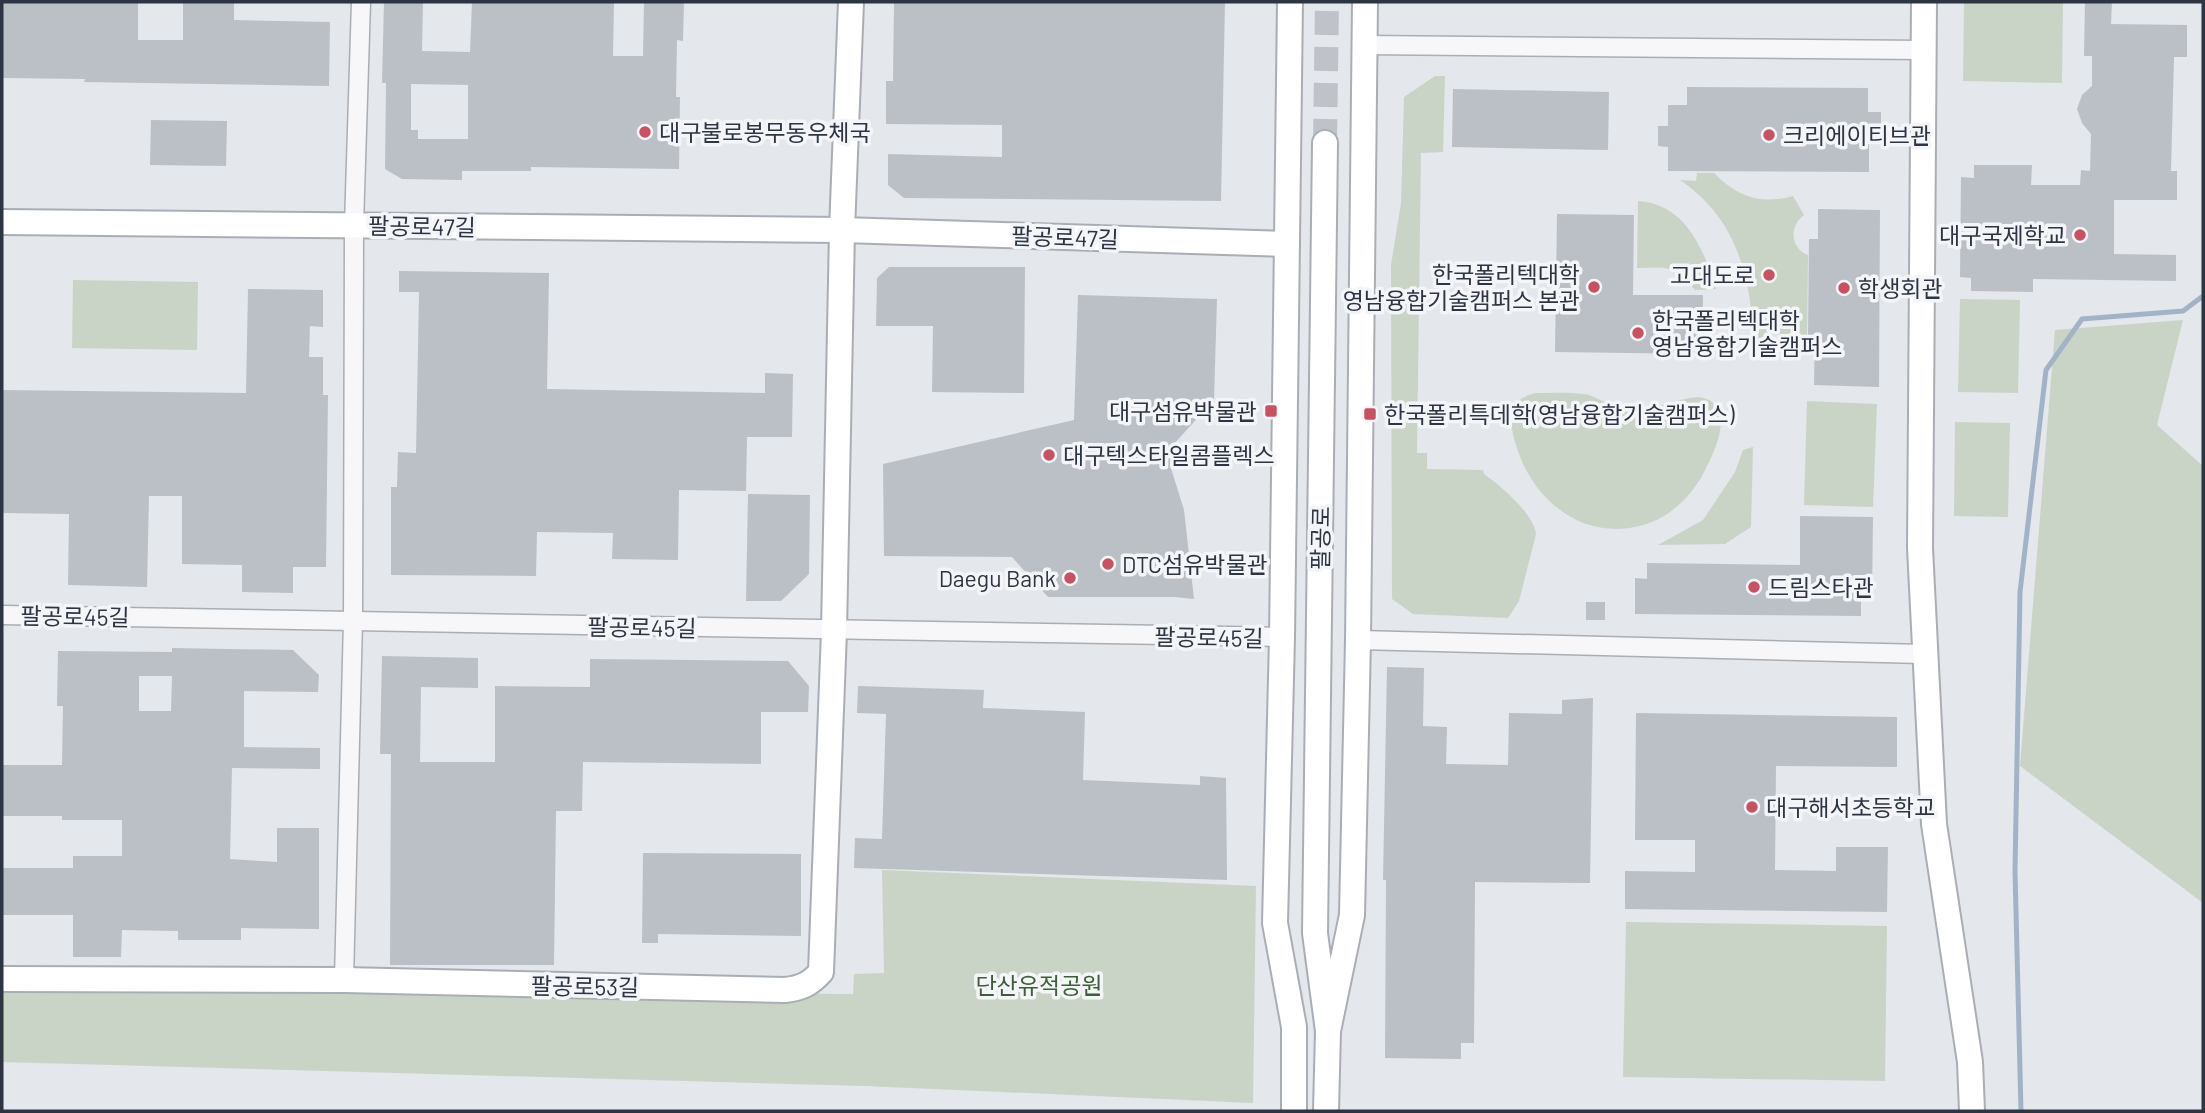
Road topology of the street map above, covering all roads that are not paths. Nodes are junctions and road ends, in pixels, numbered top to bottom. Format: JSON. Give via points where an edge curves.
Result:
{"nodes":[{"id":1,"x":361,"y":2,"type":"edge"},
{"id":2,"x":851,"y":2,"type":"edge"},
{"id":3,"x":1290,"y":2,"type":"edge"},
{"id":4,"x":1365,"y":2,"type":"edge"},
{"id":5,"x":1924,"y":2,"type":"edge"},
{"id":6,"x":1364,"y":45,"type":"junction"},
{"id":7,"x":1923,"y":50,"type":"junction"},
{"id":8,"x":1325,"y":143,"type":"tunnel mouth"},
{"id":9,"x":2,"y":222,"type":"edge"},
{"id":10,"x":354,"y":225,"type":"junction"},
{"id":11,"x":842,"y":230,"type":"junction"},
{"id":12,"x":1287,"y":244,"type":"junction"},
{"id":13,"x":2,"y":615,"type":"edge"},
{"id":14,"x":353,"y":620,"type":"junction"},
{"id":15,"x":834,"y":631,"type":"junction"},
{"id":16,"x":1282,"y":638,"type":"junction"},
{"id":17,"x":1358,"y":640,"type":"junction"},
{"id":18,"x":1924,"y":654,"type":"junction"},
{"id":19,"x":1315,"y":933,"type":"junction"},
{"id":20,"x":2,"y":979,"type":"edge"},
{"id":21,"x":344,"y":980,"type":"junction"},
{"id":22,"x":1294,"y":1027,"type":"junction"},
{"id":23,"x":1328,"y":1031,"type":"junction"},
{"id":24,"x":1294,"y":1111,"type":"edge"},
{"id":25,"x":1326,"y":1111,"type":"edge"},
{"id":26,"x":1972,"y":1111,"type":"edge"}],
"edges":[{"from":1,"to":10,"type":"street"},
{"from":2,"to":11,"type":"street"},
{"from":3,"to":12,"type":"street"},
{"from":4,"to":6,"type":"street"},
{"from":5,"to":7,"type":"street"},
{"from":6,"to":7,"type":"street"},
{"from":6,"to":17,"type":"street"},
{"from":7,"to":18,"type":"street","via":[[1920,548]]},
{"from":8,"to":19,"type":"street","name":"팔공로"},
{"from":9,"to":10,"type":"street","name":"팔공로47길"},
{"from":10,"to":11,"type":"street","name":"팔공로47길"},
{"from":10,"to":14,"type":"street"},
{"from":11,"to":12,"type":"street","name":"팔공로47길"},
{"from":11,"to":15,"type":"street","name":"팔공로53길"},
{"from":12,"to":16,"type":"street"},
{"from":13,"to":14,"type":"street","name":"팔공로45길"},
{"from":14,"to":15,"type":"street","name":"팔공로45길"},
{"from":14,"to":21,"type":"street"},
{"from":15,"to":16,"type":"street","name":"팔공로45길"},
{"from":15,"to":21,"type":"street","name":"팔공로53길","via":[[823,959],[821,972],[811,982],[785,990]]},
{"from":16,"to":22,"type":"street","via":[[1275,923]]},
{"from":17,"to":18,"type":"street"},
{"from":17,"to":23,"type":"street","via":[[1352,915]]},
{"from":18,"to":26,"type":"street","via":[[1934,824],[1970,1062]]},
{"from":19,"to":22,"type":"street"},
{"from":19,"to":23,"type":"street"},
{"from":20,"to":21,"type":"street","name":"팔공로53길"},
{"from":22,"to":24,"type":"street"},
{"from":23,"to":25,"type":"street"}]}
